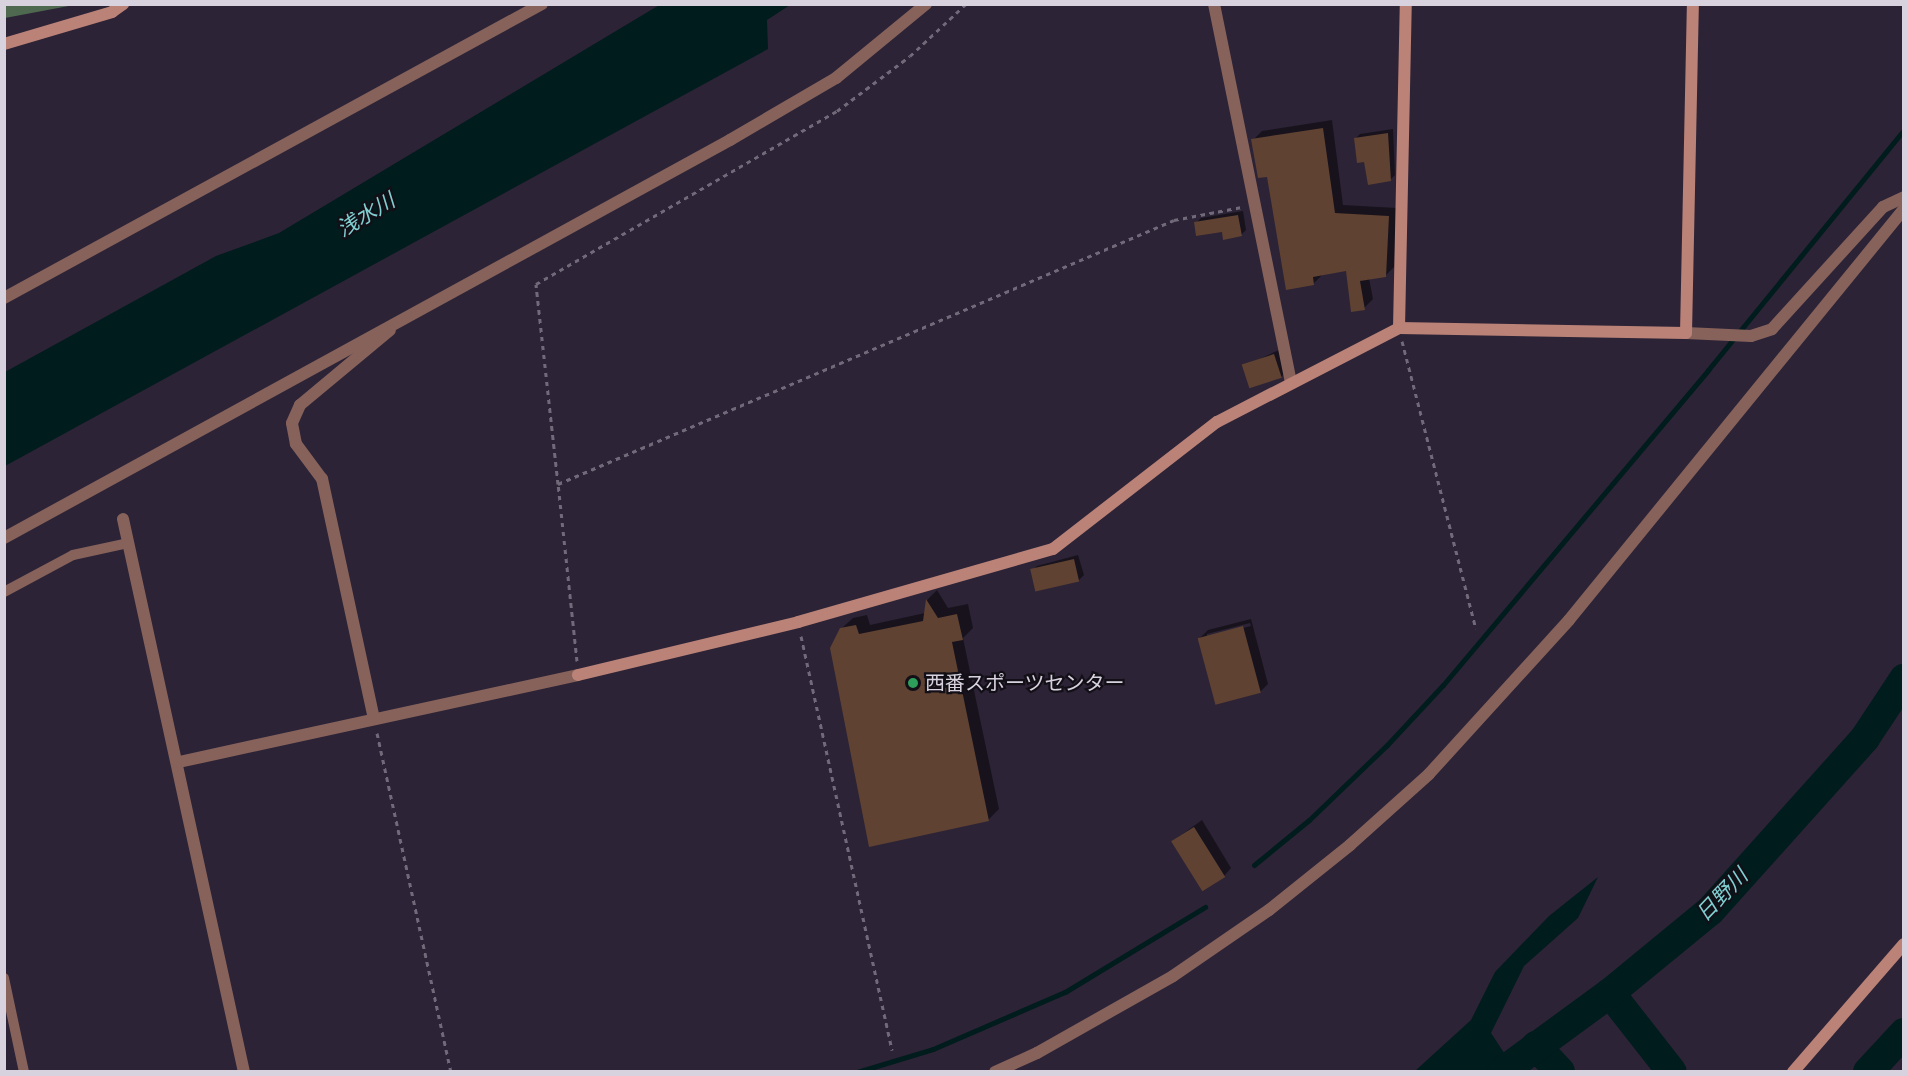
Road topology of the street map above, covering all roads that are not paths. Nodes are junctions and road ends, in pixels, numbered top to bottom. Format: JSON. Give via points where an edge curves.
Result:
{"nodes":[{"id":1,"x":123,"y":4,"type":"edge"},
{"id":2,"x":542,"y":4,"type":"edge"},
{"id":3,"x":926,"y":4,"type":"edge"},
{"id":4,"x":1214,"y":4,"type":"edge"},
{"id":5,"x":1406,"y":4,"type":"edge"},
{"id":6,"x":1693,"y":4,"type":"edge"},
{"id":7,"x":4,"y":44,"type":"edge"},
{"id":8,"x":1904,"y":197,"type":"edge"},
{"id":9,"x":1904,"y":209,"type":"edge"},
{"id":10,"x":4,"y":298,"type":"edge"},
{"id":11,"x":397,"y":323,"type":"junction"},
{"id":12,"x":1399,"y":328,"type":"junction"},
{"id":13,"x":1686,"y":333,"type":"junction"},
{"id":14,"x":1291,"y":383,"type":"junction"},
{"id":15,"x":123,"y":519,"type":"dead end"},
{"id":16,"x":4,"y":538,"type":"edge"},
{"id":17,"x":128,"y":543,"type":"junction"},
{"id":18,"x":4,"y":592,"type":"edge"},
{"id":19,"x":374,"y":719,"type":"junction"},
{"id":20,"x":178,"y":762,"type":"junction"},
{"id":21,"x":1904,"y":944,"type":"edge"},
{"id":22,"x":4,"y":978,"type":"edge"},
{"id":23,"x":24,"y":1071,"type":"edge"},
{"id":24,"x":244,"y":1071,"type":"edge"},
{"id":25,"x":995,"y":1071,"type":"edge"},
{"id":26,"x":1793,"y":1071,"type":"edge"}],
"edges":[{"from":1,"to":7,"type":"street","via":[[112,12]]},
{"from":2,"to":10,"type":"street"},
{"from":3,"to":11,"type":"street","via":[[836,78]]},
{"from":4,"to":14,"type":"street"},
{"from":5,"to":12,"type":"street"},
{"from":6,"to":13,"type":"street"},
{"from":8,"to":13,"type":"street","via":[[1883,207],[1772,329],[1751,336]]},
{"from":9,"to":25,"type":"street","via":[[1569,620],[1430,774],[1350,845],[1240,929],[1163,981],[1037,1053]]},
{"from":11,"to":16,"type":"street"},
{"from":11,"to":19,"type":"street","via":[[374,348],[300,405],[292,423],[296,444],[322,479]]},
{"from":12,"to":13,"type":"street"},
{"from":12,"to":14,"type":"street"},
{"from":14,"to":19,"type":"street","via":[[1217,422],[1053,549],[798,622]]},
{"from":15,"to":17,"type":"street"},
{"from":17,"to":18,"type":"lane","via":[[73,555]]},
{"from":17,"to":20,"type":"street"},
{"from":19,"to":20,"type":"street"},
{"from":20,"to":24,"type":"street"},
{"from":21,"to":26,"type":"street"},
{"from":22,"to":23,"type":"lane"}]}
